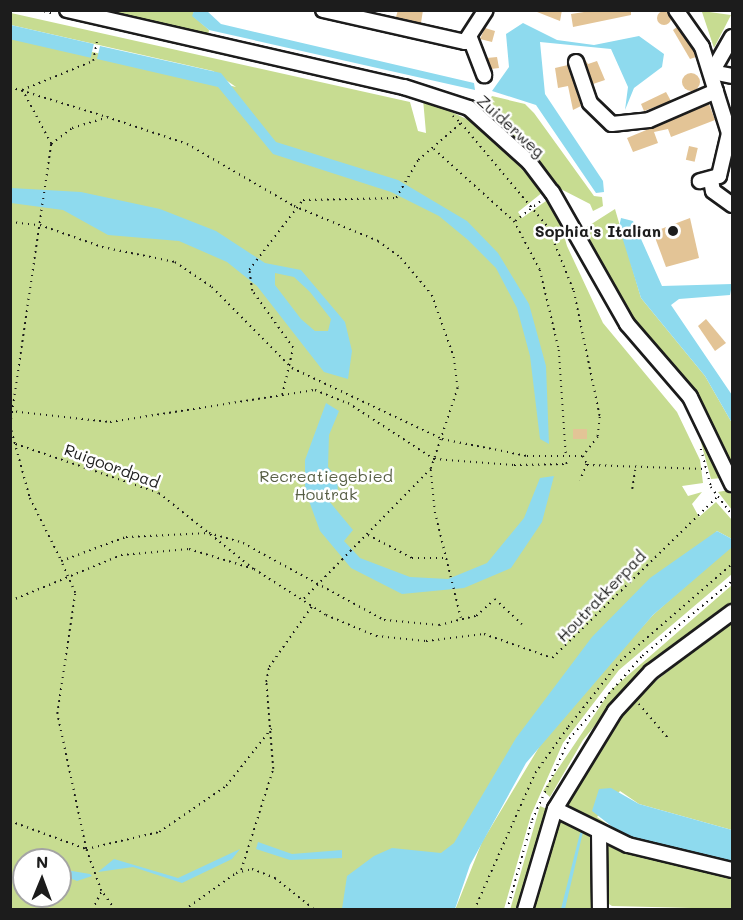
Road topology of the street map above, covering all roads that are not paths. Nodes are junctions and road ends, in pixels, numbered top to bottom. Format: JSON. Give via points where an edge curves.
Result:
{"nodes":[{"id":1,"x":67,"y":10,"type":"edge"},
{"id":2,"x":323,"y":10,"type":"edge"},
{"id":3,"x":486,"y":10,"type":"edge"},
{"id":4,"x":678,"y":11,"type":"edge"},
{"id":5,"x":732,"y":37,"type":"edge"},
{"id":6,"x":470,"y":38,"type":"junction"},
{"id":7,"x":576,"y":62,"type":"dead end"},
{"id":8,"x":712,"y":72,"type":"junction"},
{"id":9,"x":484,"y":75,"type":"dead end"},
{"id":10,"x":732,"y":76,"type":"edge"},
{"id":11,"x":716,"y":91,"type":"junction"},
{"id":12,"x":731,"y":131,"type":"edge"},
{"id":13,"x":729,"y":157,"type":"edge"},
{"id":14,"x":732,"y":205,"type":"edge"},
{"id":15,"x":732,"y":484,"type":"edge"},
{"id":16,"x":732,"y":612,"type":"edge"},
{"id":17,"x":555,"y":809,"type":"junction"},
{"id":18,"x":599,"y":832,"type":"junction"},
{"id":19,"x":732,"y":870,"type":"edge"},
{"id":20,"x":525,"y":909,"type":"edge"},
{"id":21,"x":600,"y":909,"type":"edge"}],
"edges":[{"from":1,"to":15,"type":"street","name":"Zuiderweg","via":[[456,102],[505,139],[552,192],[627,324],[690,397]]},
{"from":2,"to":6,"type":"street","via":[[449,40]]},
{"from":3,"to":6,"type":"street"},
{"from":4,"to":8,"type":"street","via":[[693,29]]},
{"from":5,"to":8,"type":"street"},
{"from":6,"to":9,"type":"street","name":"Zuiderweg"},
{"from":7,"to":11,"type":"street","via":[[590,103],[612,124],[649,120]]},
{"from":8,"to":10,"type":"street"},
{"from":8,"to":11,"type":"street"},
{"from":11,"to":12,"type":"street"},
{"from":12,"to":13,"type":"street"},
{"from":13,"to":14,"type":"street","via":[[718,176],[705,181]]},
{"from":16,"to":17,"type":"street","via":[[675,653],[630,694],[578,765]]},
{"from":17,"to":18,"type":"street"},
{"from":17,"to":20,"type":"street"},
{"from":18,"to":19,"type":"street","via":[[647,851]]},
{"from":18,"to":21,"type":"street"}]}
